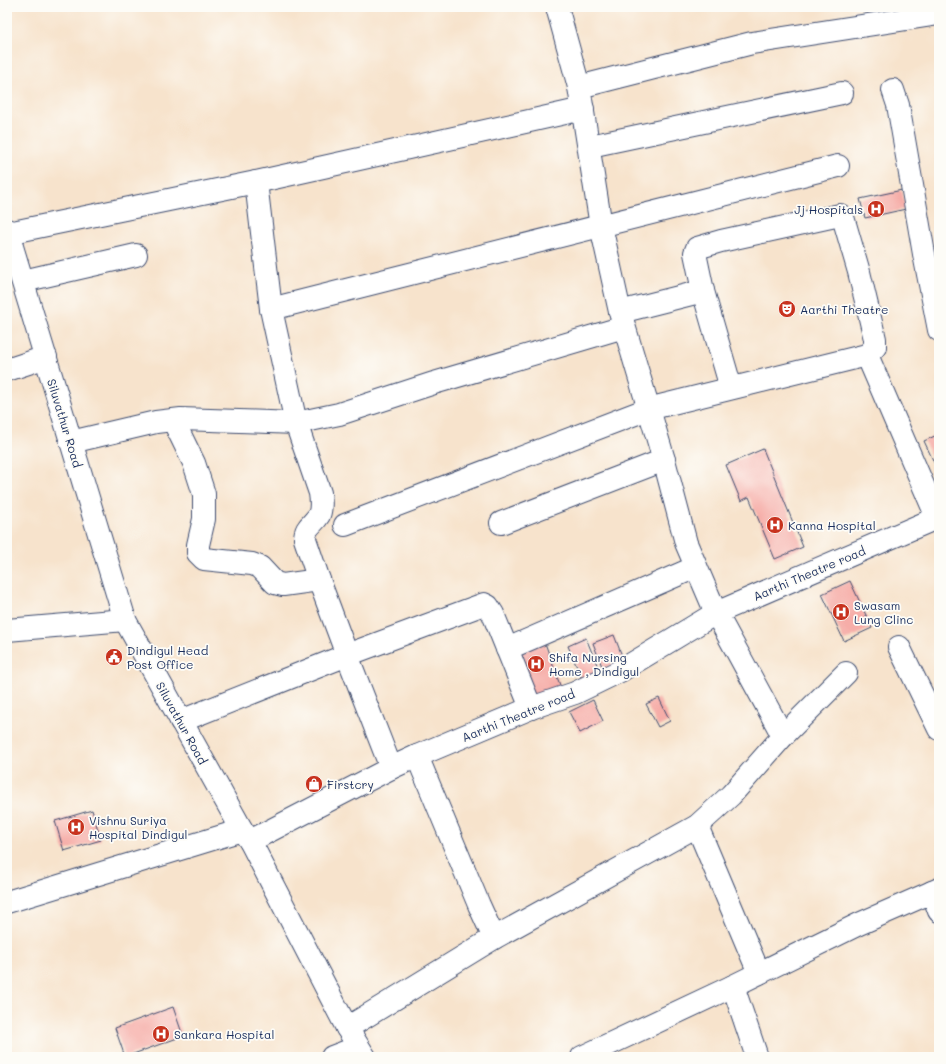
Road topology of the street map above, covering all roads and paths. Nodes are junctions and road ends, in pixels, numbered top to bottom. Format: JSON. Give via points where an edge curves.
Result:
{"nodes":[{"id":1,"x":557,"y":7,"type":"edge"},
{"id":2,"x":939,"y":14,"type":"edge"},
{"id":3,"x":580,"y":87,"type":"junction"},
{"id":4,"x":893,"y":90,"type":"dead end"},
{"id":5,"x":842,"y":93,"type":"dead end"},
{"id":6,"x":583,"y":108,"type":"junction"},
{"id":7,"x":590,"y":146,"type":"junction"},
{"id":8,"x":838,"y":166,"type":"dead end"},
{"id":9,"x":256,"y":182,"type":"junction"},
{"id":10,"x":601,"y":226,"type":"junction"},
{"id":11,"x":7,"y":232,"type":"edge"},
{"id":12,"x":931,"y":252,"type":"edge"},
{"id":13,"x":136,"y":255,"type":"dead end"},
{"id":14,"x":23,"y":281,"type":"junction"},
{"id":15,"x":703,"y":291,"type":"junction"},
{"id":16,"x":271,"y":309,"type":"junction"},
{"id":17,"x":622,"y":319,"type":"junction"},
{"id":18,"x":939,"y":330,"type":"edge"},
{"id":19,"x":867,"y":355,"type":"junction"},
{"id":20,"x":46,"y":357,"type":"junction"},
{"id":21,"x":7,"y":370,"type":"edge"},
{"id":22,"x":730,"y":388,"type":"junction"},
{"id":23,"x":648,"y":409,"type":"junction"},
{"id":24,"x":173,"y":420,"type":"junction"},
{"id":25,"x":296,"y":424,"type":"junction"},
{"id":26,"x":71,"y":442,"type":"junction"},
{"id":27,"x":664,"y":460,"type":"junction"},
{"id":28,"x":938,"y":520,"type":"edge"},
{"id":29,"x":501,"y":524,"type":"dead end"},
{"id":30,"x":345,"y":525,"type":"dead end"},
{"id":31,"x":696,"y":567,"type":"junction"},
{"id":32,"x":319,"y":580,"type":"junction"},
{"id":33,"x":716,"y":613,"type":"junction"},
{"id":34,"x":125,"y":620,"type":"junction"},
{"id":35,"x":7,"y":630,"type":"edge"},
{"id":36,"x":899,"y":647,"type":"dead end"},
{"id":37,"x":507,"y":649,"type":"junction"},
{"id":38,"x":347,"y":655,"type":"junction"},
{"id":39,"x":846,"y":673,"type":"dead end"},
{"id":40,"x":531,"y":708,"type":"junction"},
{"id":41,"x":181,"y":721,"type":"junction"},
{"id":42,"x":939,"y":729,"type":"edge"},
{"id":43,"x":783,"y":736,"type":"junction"},
{"id":44,"x":417,"y":756,"type":"junction"},
{"id":45,"x":391,"y":768,"type":"junction"},
{"id":46,"x":697,"y":826,"type":"junction"},
{"id":47,"x":246,"y":836,"type":"junction"},
{"id":48,"x":937,"y":897,"type":"edge"},
{"id":49,"x":7,"y":902,"type":"edge"},
{"id":50,"x":494,"y":938,"type":"junction"},
{"id":51,"x":759,"y":973,"type":"junction"},
{"id":52,"x":733,"y":986,"type":"junction"},
{"id":53,"x":357,"y":1044,"type":"edge"},
{"id":54,"x":332,"y":1057,"type":"edge"},
{"id":55,"x":582,"y":1057,"type":"edge"},
{"id":56,"x":757,"y":1057,"type":"edge"}],
"edges":[{"from":1,"to":3,"type":"street"},
{"from":2,"to":3,"type":"street","via":[[752,43]]},
{"from":3,"to":6,"type":"street"},
{"from":4,"to":12,"type":"street"},
{"from":5,"to":7,"type":"street"},
{"from":6,"to":7,"type":"street"},
{"from":6,"to":9,"type":"street"},
{"from":7,"to":10,"type":"street"},
{"from":8,"to":10,"type":"street"},
{"from":9,"to":11,"type":"street"},
{"from":9,"to":16,"type":"street"},
{"from":10,"to":16,"type":"street"},
{"from":10,"to":17,"type":"street"},
{"from":11,"to":14,"type":"street","name":"Siluvathur Road"},
{"from":12,"to":18,"type":"street"},
{"from":13,"to":14,"type":"street"},
{"from":14,"to":20,"type":"street","name":"Siluvathur Road"},
{"from":15,"to":17,"type":"street"},
{"from":15,"to":19,"type":"street","via":[[695,253],[697,248],[840,214],[860,272],[875,339],[875,347]]},
{"from":15,"to":22,"type":"street"},
{"from":16,"to":25,"type":"street"},
{"from":17,"to":23,"type":"street"},
{"from":17,"to":25,"type":"street","via":[[340,414]]},
{"from":19,"to":22,"type":"street"},
{"from":19,"to":28,"type":"street"},
{"from":20,"to":21,"type":"street"},
{"from":20,"to":26,"type":"street","name":"Siluvathur Road"},
{"from":22,"to":23,"type":"street"},
{"from":23,"to":27,"type":"street"},
{"from":23,"to":30,"type":"street"},
{"from":24,"to":25,"type":"street"},
{"from":24,"to":26,"type":"street"},
{"from":24,"to":32,"type":"street","via":[[194,463],[204,494],[204,519],[198,553],[204,559],[256,565],[275,584]]},
{"from":25,"to":32,"type":"street","via":[[320,493],[319,514],[305,533]]},
{"from":26,"to":34,"type":"street","name":"Siluvathur Road"},
{"from":27,"to":29,"type":"street"},
{"from":27,"to":31,"type":"street","via":[[686,543]]},
{"from":28,"to":33,"type":"street","name":"Aarthi Theatre road"},
{"from":31,"to":33,"type":"street"},
{"from":31,"to":37,"type":"street"},
{"from":32,"to":38,"type":"street"},
{"from":33,"to":40,"type":"street","name":"Aarthi Theatre road","via":[[620,671],[575,693]]},
{"from":33,"to":43,"type":"street"},
{"from":34,"to":35,"type":"street"},
{"from":34,"to":41,"type":"street","name":"Siluvathur Road"},
{"from":36,"to":42,"type":"street"},
{"from":37,"to":38,"type":"street","via":[[493,614],[484,604]]},
{"from":37,"to":40,"type":"street"},
{"from":38,"to":41,"type":"street"},
{"from":38,"to":45,"type":"street"},
{"from":39,"to":43,"type":"street"},
{"from":40,"to":44,"type":"street","name":"Aarthi Theatre road"},
{"from":41,"to":47,"type":"street","name":"Siluvathur Road"},
{"from":43,"to":46,"type":"street","via":[[731,795]]},
{"from":44,"to":45,"type":"street","name":"Aarthi Theatre road"},
{"from":44,"to":50,"type":"street"},
{"from":45,"to":47,"type":"street","name":"Aarthi Theatre road"},
{"from":46,"to":50,"type":"street"},
{"from":46,"to":51,"type":"street"},
{"from":47,"to":49,"type":"street","name":"Aarthi Theatre road"},
{"from":47,"to":53,"type":"street","name":"Siluvathur Road"},
{"from":48,"to":51,"type":"street","via":[[858,924]]},
{"from":50,"to":53,"type":"street"},
{"from":51,"to":52,"type":"street"},
{"from":52,"to":55,"type":"street"},
{"from":52,"to":56,"type":"street"},
{"from":53,"to":54,"type":"street"}]}
